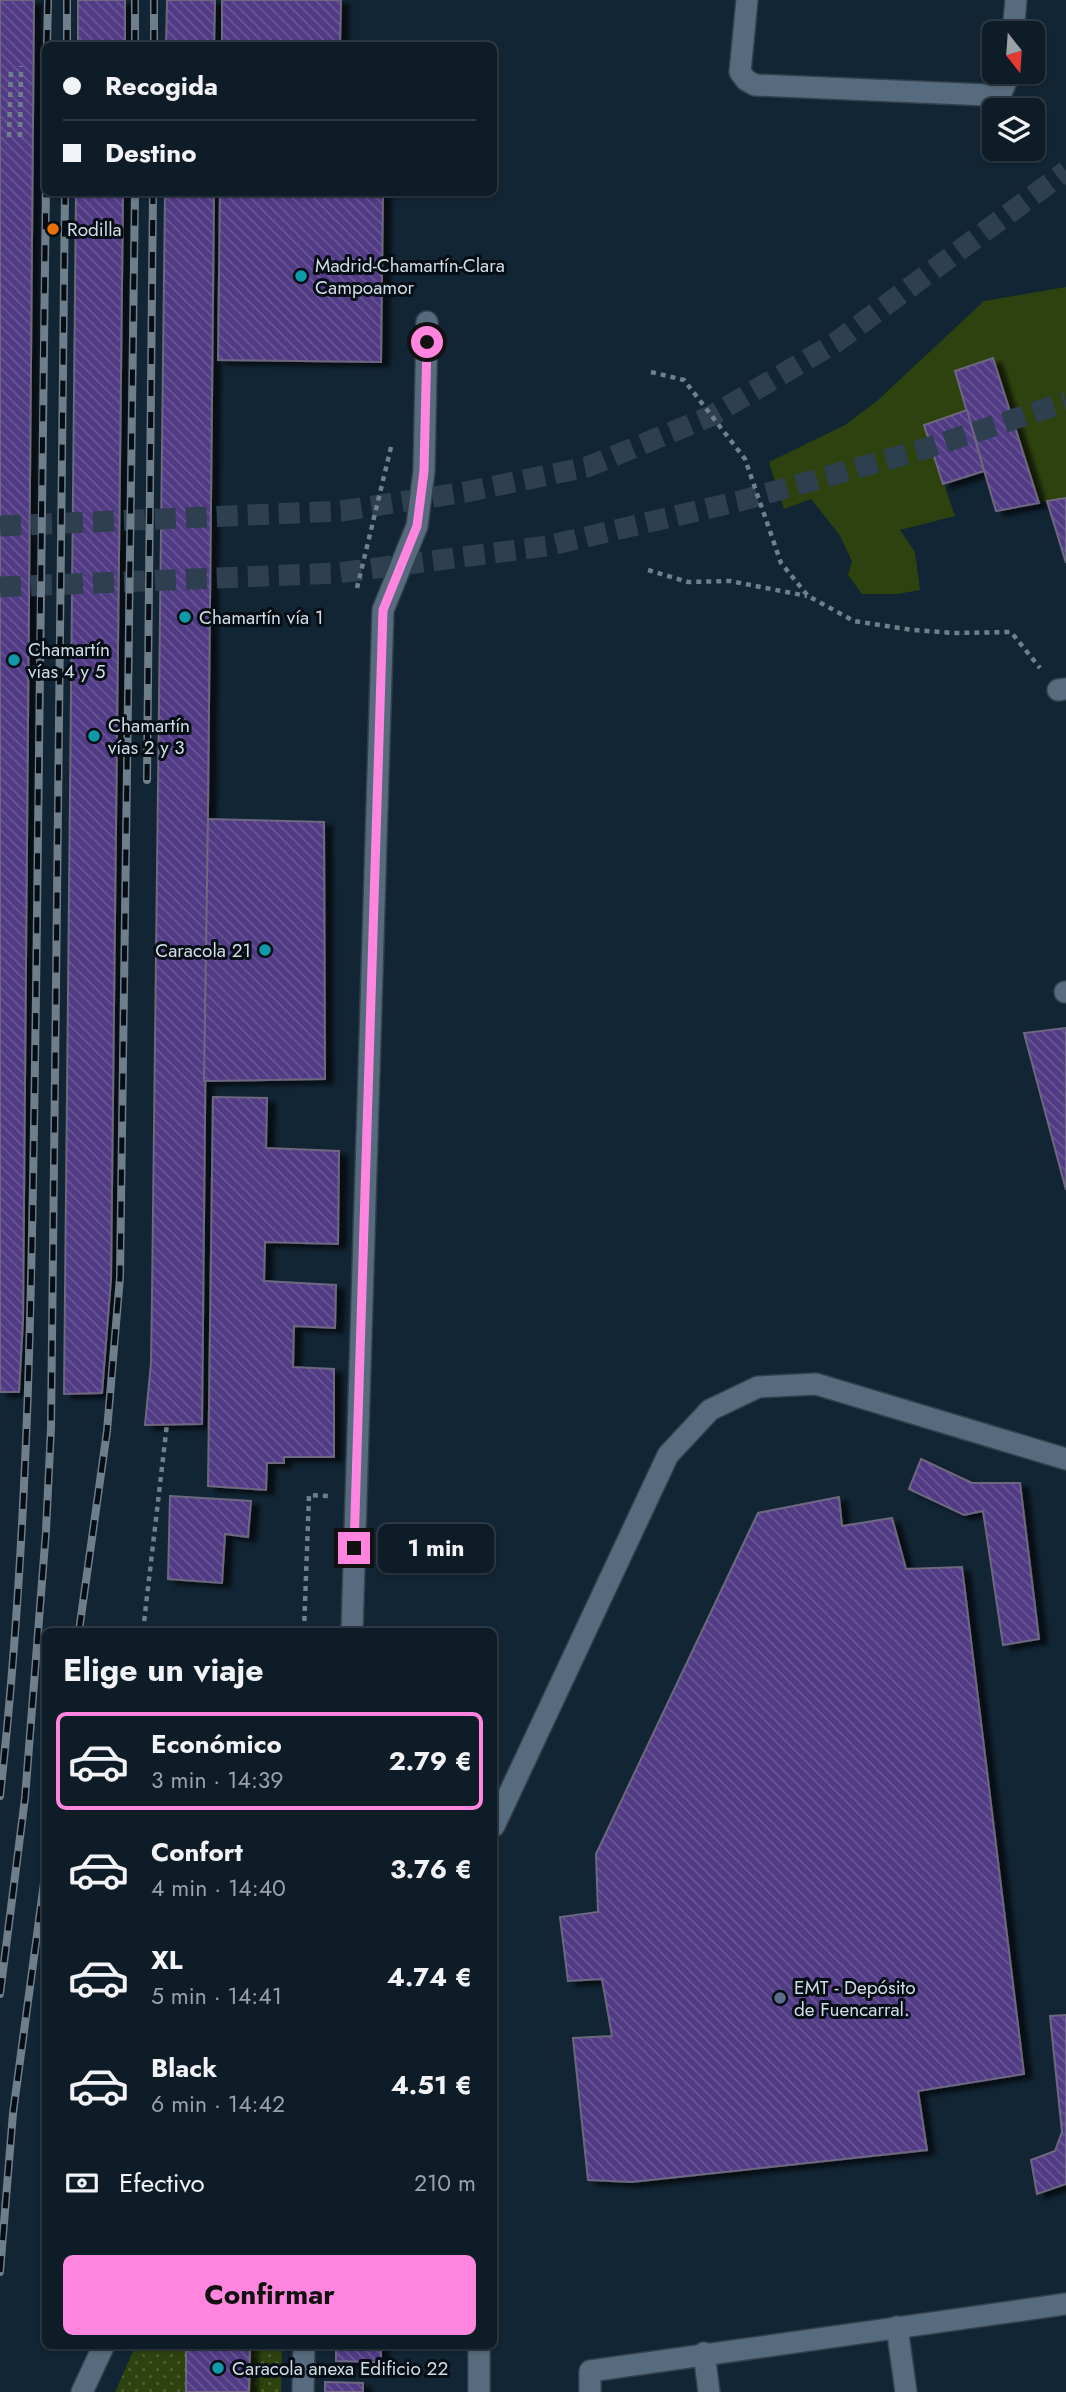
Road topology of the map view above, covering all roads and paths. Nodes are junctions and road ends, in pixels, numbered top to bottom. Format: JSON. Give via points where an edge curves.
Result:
{"nodes":[{"id":1,"x":747,"y":0,"type":"edge"},
{"id":2,"x":1016,"y":0,"type":"edge"},
{"id":3,"x":1014,"y":21,"type":"edge"},
{"id":4,"x":10,"y":66,"type":"dead end"},
{"id":5,"x":21,"y":66,"type":"dead end"},
{"id":6,"x":1005,"y":84,"type":"edge"},
{"id":7,"x":9,"y":137,"type":"dead end"},
{"id":8,"x":20,"y":137,"type":"dead end"},
{"id":9,"x":427,"y":322,"type":"dead end"},
{"id":10,"x":650,"y":372,"type":"dead end"},
{"id":11,"x":648,"y":569,"type":"dead end"},
{"id":12,"x":808,"y":596,"type":"junction"},
{"id":13,"x":1062,"y":690,"type":"edge"},
{"id":14,"x":167,"y":1424,"type":"dead end"},
{"id":15,"x":1066,"y":1459,"type":"edge"},
{"id":16,"x":143,"y":1628,"type":"edge"},
{"id":17,"x":352,"y":1628,"type":"edge"},
{"id":18,"x":497,"y":1820,"type":"edge"},
{"id":19,"x":1066,"y":2304,"type":"edge"},
{"id":20,"x":897,"y":2327,"type":"junction"},
{"id":21,"x":102,"y":2349,"type":"edge"},
{"id":22,"x":304,"y":2349,"type":"edge"},
{"id":23,"x":479,"y":2349,"type":"edge"},
{"id":24,"x":704,"y":2353,"type":"junction"},
{"id":25,"x":82,"y":2392,"type":"edge"},
{"id":26,"x":303,"y":2392,"type":"edge"},
{"id":27,"x":479,"y":2392,"type":"edge"},
{"id":28,"x":590,"y":2392,"type":"edge"},
{"id":29,"x":709,"y":2392,"type":"edge"},
{"id":30,"x":906,"y":2392,"type":"edge"}],
"edges":[{"from":1,"to":6,"type":"lane","via":[[740,72],[755,85],[986,95],[1002,91]]},
{"from":2,"to":3,"type":"lane"},
{"from":4,"to":7,"type":"path"},
{"from":5,"to":8,"type":"path"},
{"from":9,"to":17,"type":"lane","via":[[424,471],[417,526],[383,610]]},
{"from":10,"to":12,"type":"path","via":[[684,380],[745,459],[781,562]]},
{"from":11,"to":12,"type":"path","via":[[688,582],[730,581]]},
{"from":12,"to":13,"type":"path","via":[[854,621],[954,633],[1011,632]]},
{"from":14,"to":16,"type":"path"},
{"from":15,"to":18,"type":"lane","via":[[816,1384],[758,1387],[710,1410],[668,1455]]},
{"from":19,"to":20,"type":"lane"},
{"from":20,"to":24,"type":"lane"},
{"from":20,"to":30,"type":"lane"},
{"from":21,"to":25,"type":"lane"},
{"from":22,"to":26,"type":"lane"},
{"from":23,"to":27,"type":"lane"},
{"from":24,"to":28,"type":"lane","via":[[590,2371]]},
{"from":24,"to":29,"type":"lane"}]}
